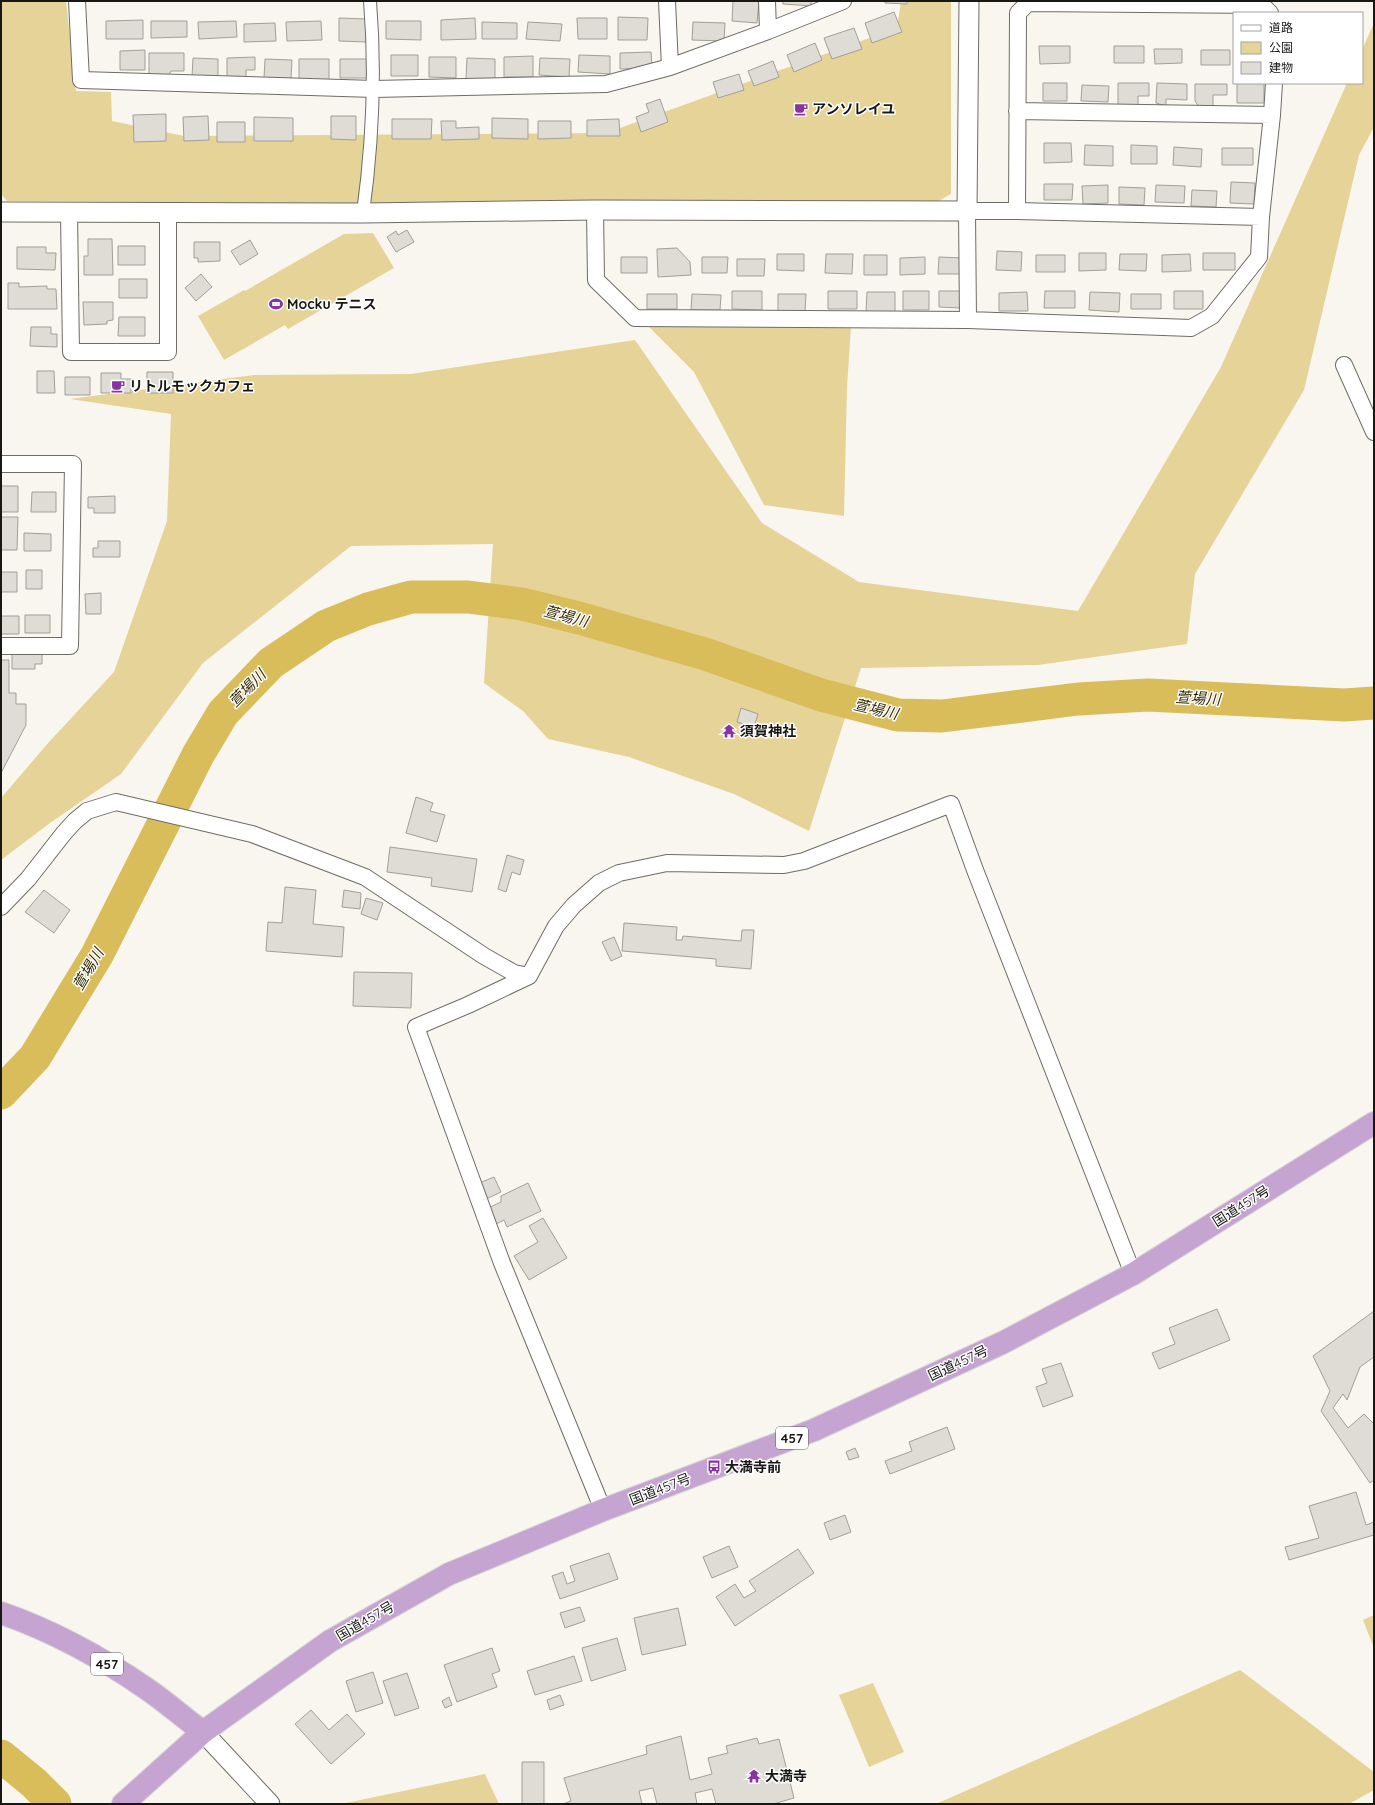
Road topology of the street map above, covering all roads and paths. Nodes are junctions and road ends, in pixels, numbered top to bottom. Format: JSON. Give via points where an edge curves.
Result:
{"nodes":[{"id":1,"x":77,"y":1,"type":"edge"},
{"id":2,"x":370,"y":1,"type":"edge"},
{"id":3,"x":666,"y":1,"type":"edge"},
{"id":4,"x":767,"y":1,"type":"edge"},
{"id":5,"x":843,"y":1,"type":"edge"},
{"id":6,"x":970,"y":1,"type":"edge"},
{"id":7,"x":1269,"y":12,"type":"edge"},
{"id":8,"x":768,"y":31,"type":"junction"},
{"id":9,"x":670,"y":67,"type":"junction"},
{"id":10,"x":1274,"y":84,"type":"edge"},
{"id":11,"x":374,"y":89,"type":"junction"},
{"id":12,"x":1017,"y":111,"type":"junction"},
{"id":13,"x":1272,"y":115,"type":"junction"},
{"id":14,"x":595,"y":210,"type":"junction"},
{"id":15,"x":967,"y":211,"type":"junction"},
{"id":16,"x":1017,"y":211,"type":"junction"},
{"id":17,"x":1,"y":212,"type":"edge"},
{"id":18,"x":69,"y":213,"type":"junction"},
{"id":19,"x":168,"y":213,"type":"junction"},
{"id":20,"x":363,"y":213,"type":"junction"},
{"id":21,"x":1261,"y":217,"type":"junction"},
{"id":22,"x":968,"y":320,"type":"junction"},
{"id":23,"x":1344,"y":365,"type":"dead end"},
{"id":24,"x":1374,"y":432,"type":"edge"},
{"id":25,"x":1,"y":464,"type":"edge"},
{"id":26,"x":1,"y":646,"type":"edge"},
{"id":27,"x":1,"y":907,"type":"edge"},
{"id":28,"x":529,"y":976,"type":"junction"},
{"id":29,"x":1374,"y":1123,"type":"edge"},
{"id":30,"x":1133,"y":1274,"type":"junction"},
{"id":31,"x":603,"y":1510,"type":"junction"},
{"id":32,"x":1,"y":1613,"type":"edge"},
{"id":33,"x":203,"y":1732,"type":"junction"},
{"id":34,"x":123,"y":1804,"type":"edge"},
{"id":35,"x":270,"y":1804,"type":"edge"}],
"edges":[{"from":1,"to":11,"type":"street","via":[[81,80]]},
{"from":2,"to":11,"type":"street"},
{"from":3,"to":9,"type":"street"},
{"from":4,"to":8,"type":"street"},
{"from":5,"to":8,"type":"street"},
{"from":6,"to":15,"type":"street"},
{"from":7,"to":12,"type":"street","via":[[1262,5],[1028,3],[1018,13]]},
{"from":8,"to":9,"type":"street"},
{"from":9,"to":11,"type":"street","via":[[606,84]]},
{"from":10,"to":13,"type":"street"},
{"from":11,"to":20,"type":"street","via":[[371,155]]},
{"from":12,"to":13,"type":"street"},
{"from":12,"to":16,"type":"street"},
{"from":13,"to":21,"type":"street"},
{"from":14,"to":15,"type":"street"},
{"from":14,"to":20,"type":"street"},
{"from":14,"to":22,"type":"street","via":[[596,280],[635,318]]},
{"from":15,"to":16,"type":"street"},
{"from":15,"to":22,"type":"street"},
{"from":16,"to":21,"type":"street"},
{"from":17,"to":18,"type":"street"},
{"from":18,"to":19,"type":"street"},
{"from":18,"to":19,"type":"street","via":[[71,352],[168,352]]},
{"from":19,"to":20,"type":"street"},
{"from":21,"to":22,"type":"street","via":[[1259,257],[1212,316],[1191,328]]},
{"from":23,"to":24,"type":"street"},
{"from":25,"to":26,"type":"street","via":[[73,464],[70,646]]},
{"from":27,"to":28,"type":"street","via":[[28,879],[75,821],[87,811],[116,802],[252,834],[365,877],[484,956],[514,973]]},
{"from":28,"to":30,"type":"street","via":[[556,926],[599,884],[619,873],[667,863],[784,865],[804,861],[951,804]]},
{"from":28,"to":31,"type":"street","via":[[416,1027],[502,1263]]},
{"from":29,"to":30,"type":"highway","name":"国道457号","number":"457"},
{"from":30,"to":31,"type":"highway","name":"国道457号","number":"457","via":[[1002,1343],[814,1430]]},
{"from":31,"to":33,"type":"highway","name":"国道457号","number":"457","via":[[449,1574],[330,1641]]},
{"from":32,"to":33,"type":"highway","number":"457","via":[[96,1657],[148,1690]]},
{"from":33,"to":34,"type":"highway","number":"457"},
{"from":33,"to":35,"type":"street"}]}
